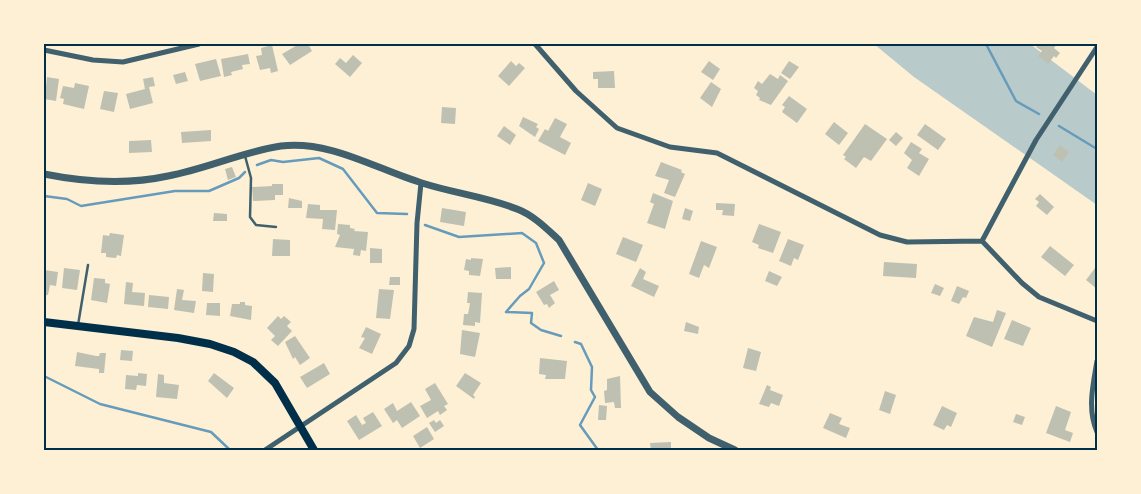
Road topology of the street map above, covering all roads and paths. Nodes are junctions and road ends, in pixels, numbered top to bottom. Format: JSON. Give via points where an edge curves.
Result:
{"nodes":[{"id":1,"x":199,"y":44,"type":"edge"},
{"id":2,"x":535,"y":44,"type":"edge"},
{"id":3,"x":1097,"y":47,"type":"edge"},
{"id":4,"x":44,"y":50,"type":"edge"},
{"id":5,"x":244,"y":154,"type":"junction"},
{"id":6,"x":44,"y":174,"type":"edge"},
{"id":7,"x":422,"y":183,"type":"junction"},
{"id":8,"x":276,"y":227,"type":"dead end"},
{"id":9,"x":982,"y":241,"type":"junction"},
{"id":10,"x":88,"y":265,"type":"dead end"},
{"id":11,"x":1097,"y":321,"type":"edge"},
{"id":12,"x":44,"y":322,"type":"edge"},
{"id":13,"x":78,"y":326,"type":"junction"},
{"id":14,"x":1097,"y":362,"type":"edge"},
{"id":15,"x":1097,"y":397,"type":"edge"},
{"id":16,"x":1091,"y":399,"type":"junction"},
{"id":17,"x":299,"y":426,"type":"junction"},
{"id":18,"x":1097,"y":432,"type":"edge"},
{"id":19,"x":265,"y":450,"type":"edge"},
{"id":20,"x":314,"y":450,"type":"edge"},
{"id":21,"x":735,"y":450,"type":"edge"}],
"edges":[{"from":1,"to":4,"type":"street","via":[[123,62],[93,60]]},
{"from":2,"to":9,"type":"street","via":[[576,91],[618,128],[670,147],[717,153],[880,236],[907,242]]},
{"from":3,"to":9,"type":"street","via":[[1036,140]]},
{"from":5,"to":6,"type":"street","via":[[166,177],[121,182]]},
{"from":5,"to":7,"type":"street","via":[[282,146],[316,147]]},
{"from":5,"to":8,"type":"lane","via":[[251,178],[250,217],[256,225]]},
{"from":7,"to":17,"type":"street","via":[[417,223],[414,329],[409,346],[396,363]]},
{"from":7,"to":21,"type":"street","via":[[517,209],[542,224],[559,240],[650,392],[678,417],[709,438]]},
{"from":9,"to":11,"type":"street","via":[[1039,297]]},
{"from":10,"to":13,"type":"lane"},
{"from":12,"to":13,"type":"main road"},
{"from":13,"to":17,"type":"main road","via":[[194,341],[234,352],[253,362],[275,383]]},
{"from":14,"to":16,"type":"street"},
{"from":15,"to":16,"type":"lane"},
{"from":16,"to":18,"type":"street"},
{"from":17,"to":19,"type":"street"},
{"from":17,"to":20,"type":"main road"}]}
